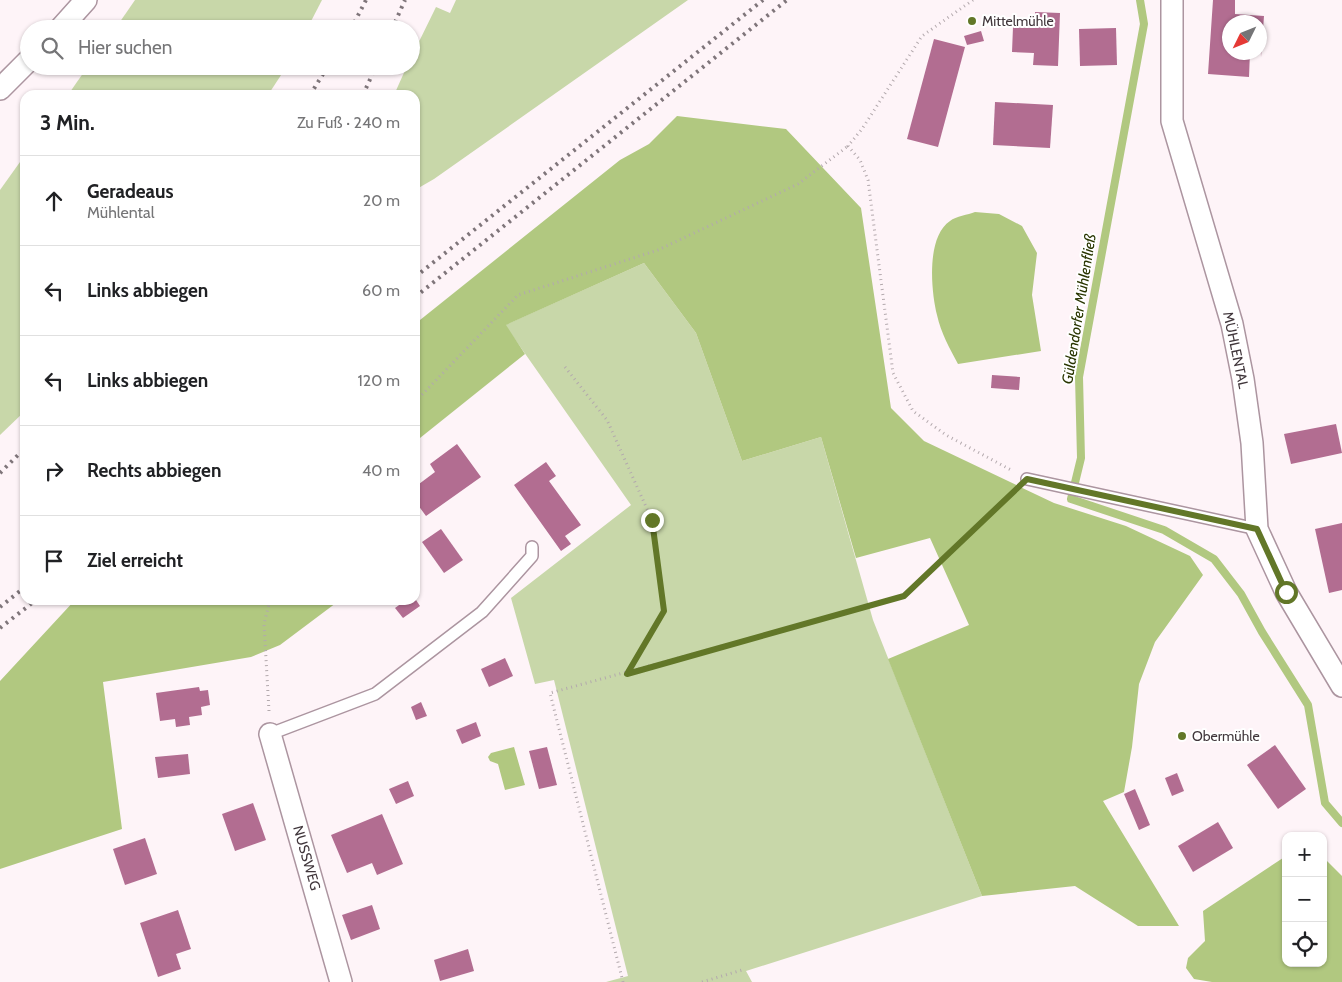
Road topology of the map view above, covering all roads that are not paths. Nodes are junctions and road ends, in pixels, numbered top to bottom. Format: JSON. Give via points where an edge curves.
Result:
{"nodes":[{"id":1,"x":86,"y":0,"type":"edge"},
{"id":2,"x":1172,"y":0,"type":"edge"},
{"id":3,"x":68,"y":20,"type":"edge"},
{"id":4,"x":20,"y":69,"type":"edge"},
{"id":5,"x":0,"y":89,"type":"edge"},
{"id":6,"x":1027,"y":479,"type":"road end"},
{"id":7,"x":1257,"y":529,"type":"junction"},
{"id":8,"x":532,"y":547,"type":"dead end"},
{"id":9,"x":1342,"y":686,"type":"edge"},
{"id":10,"x":270,"y":734,"type":"joint"},
{"id":11,"x":341,"y":982,"type":"edge"}],
"edges":[{"from":1,"to":3,"type":"street"},
{"from":2,"to":7,"type":"street","name":"MÜHLENTAL","via":[[1172,121],[1232,324],[1252,443]]},
{"from":4,"to":5,"type":"street"},
{"from":6,"to":7,"type":"lane"},
{"from":7,"to":9,"type":"street","name":"MÜHLENTAL","via":[[1286,592]]},
{"from":8,"to":10,"type":"lane","via":[[532,556],[482,612],[375,694]]},
{"from":10,"to":11,"type":"street","name":"NUSSWEG"}]}
